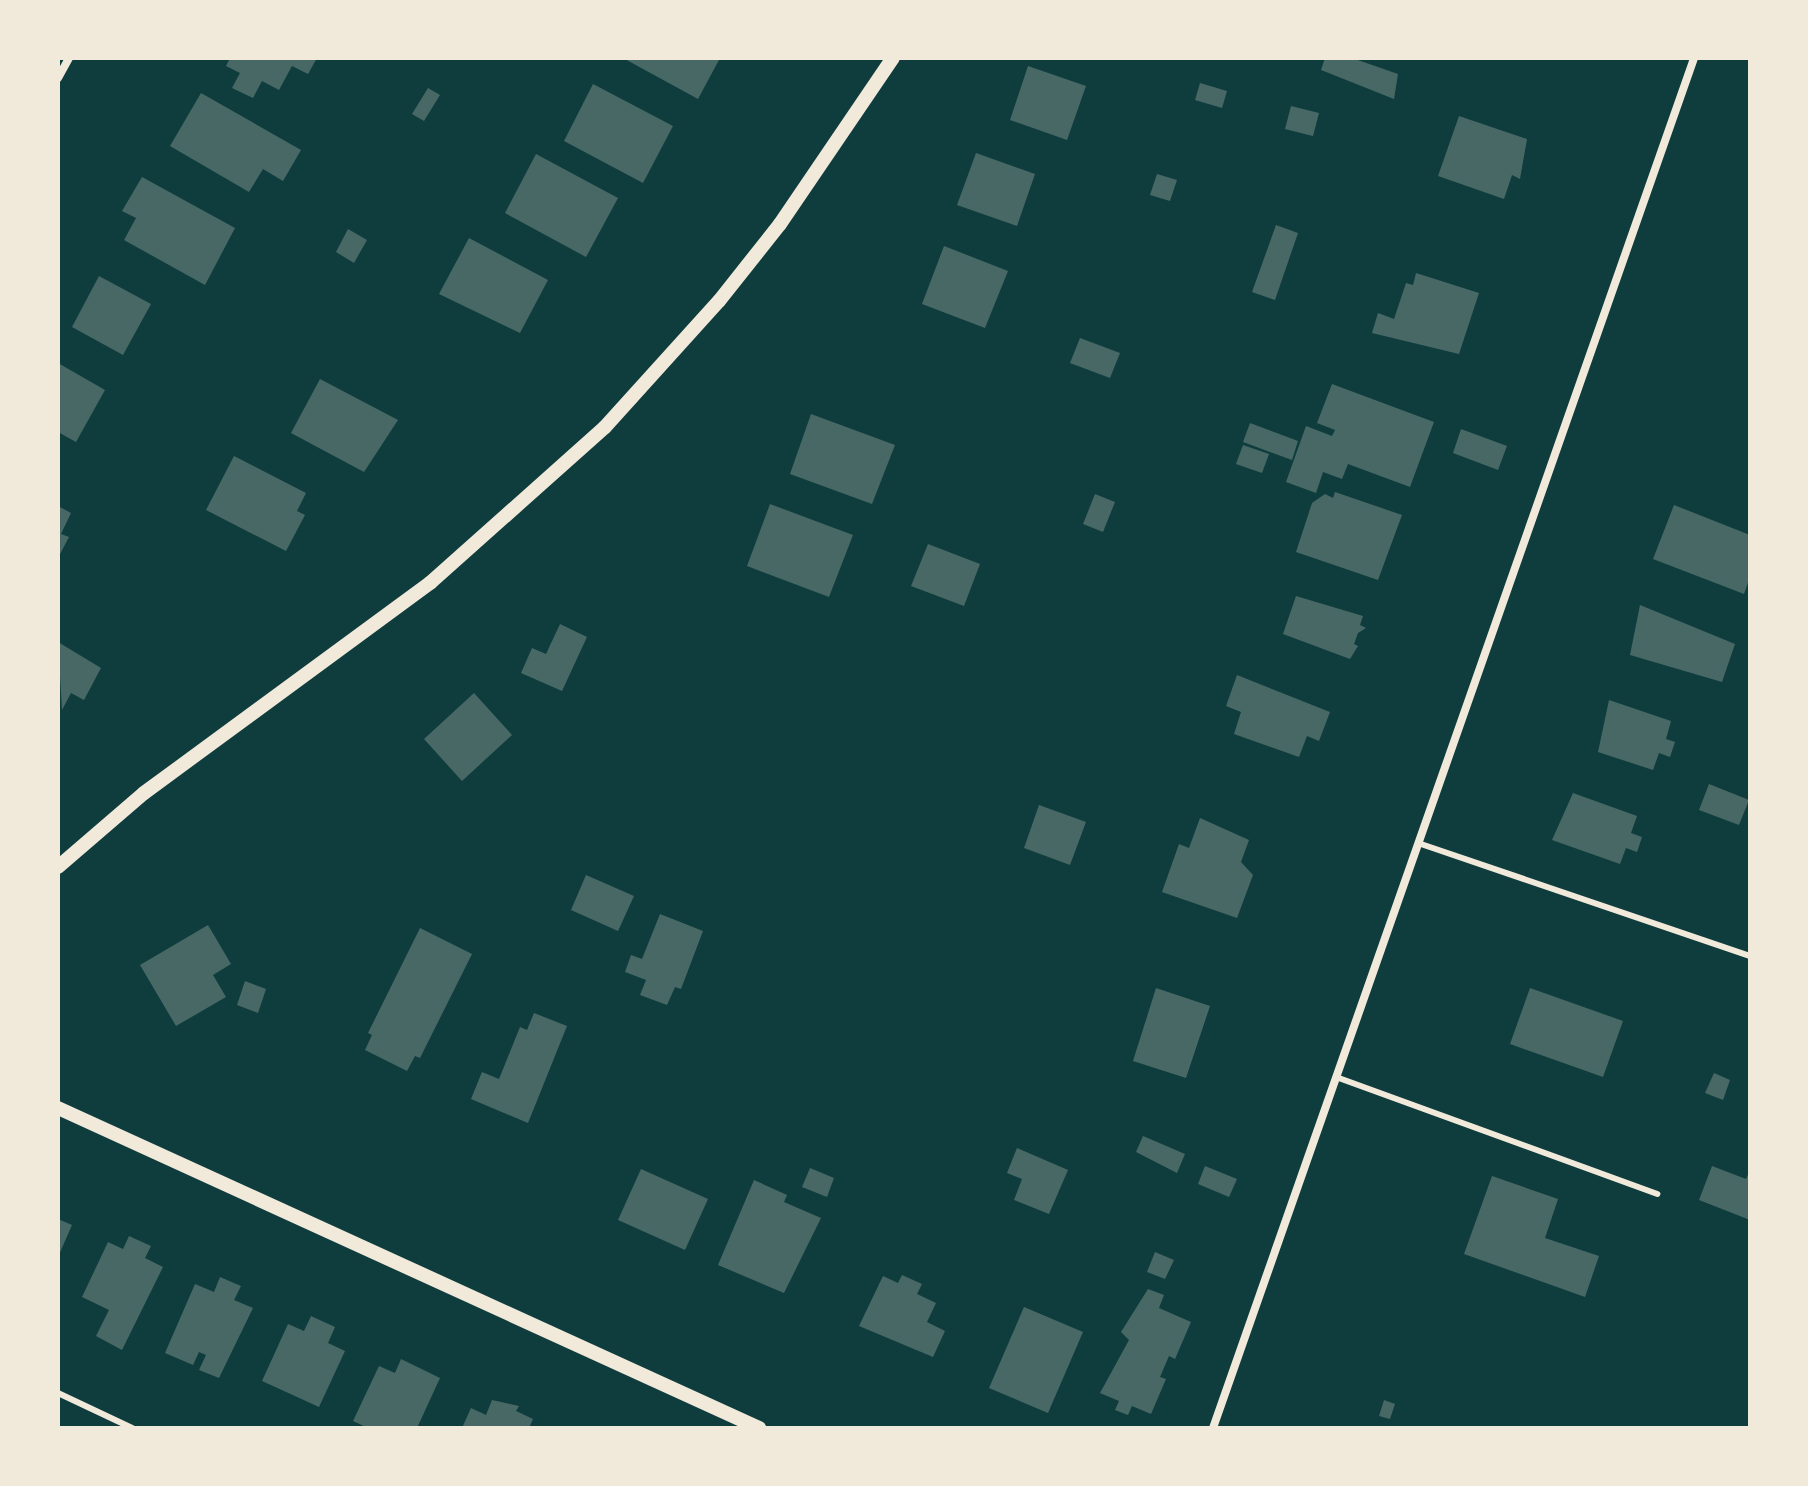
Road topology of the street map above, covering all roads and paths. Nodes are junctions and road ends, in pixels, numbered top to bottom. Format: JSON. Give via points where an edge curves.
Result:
{"nodes":[{"id":1,"x":69,"y":58,"type":"edge"},
{"id":2,"x":893,"y":58,"type":"edge"},
{"id":3,"x":1694,"y":58,"type":"edge"},
{"id":4,"x":58,"y":78,"type":"edge"},
{"id":5,"x":1418,"y":843,"type":"junction"},
{"id":6,"x":58,"y":867,"type":"edge"},
{"id":7,"x":1750,"y":956,"type":"edge"},
{"id":8,"x":1336,"y":1077,"type":"junction"},
{"id":9,"x":58,"y":1108,"type":"edge"},
{"id":10,"x":1657,"y":1194,"type":"dead end"},
{"id":11,"x":58,"y":1393,"type":"edge"},
{"id":12,"x":116,"y":1421,"type":"junction"},
{"id":13,"x":734,"y":1423,"type":"edge"},
{"id":14,"x":109,"y":1428,"type":"edge"},
{"id":15,"x":132,"y":1428,"type":"edge"},
{"id":16,"x":759,"y":1428,"type":"edge"},
{"id":17,"x":1213,"y":1428,"type":"edge"}],
"edges":[{"from":1,"to":4,"type":"street"},
{"from":2,"to":6,"type":"street","via":[[780,224],[719,301],[605,427],[430,583],[144,793]]},
{"from":3,"to":5,"type":"street"},
{"from":5,"to":7,"type":"lane"},
{"from":5,"to":8,"type":"street"},
{"from":8,"to":10,"type":"lane"},
{"from":8,"to":17,"type":"street"},
{"from":9,"to":13,"type":"street"},
{"from":11,"to":12,"type":"lane"},
{"from":12,"to":14,"type":"lane"},
{"from":12,"to":15,"type":"lane"},
{"from":13,"to":16,"type":"street"}]}
